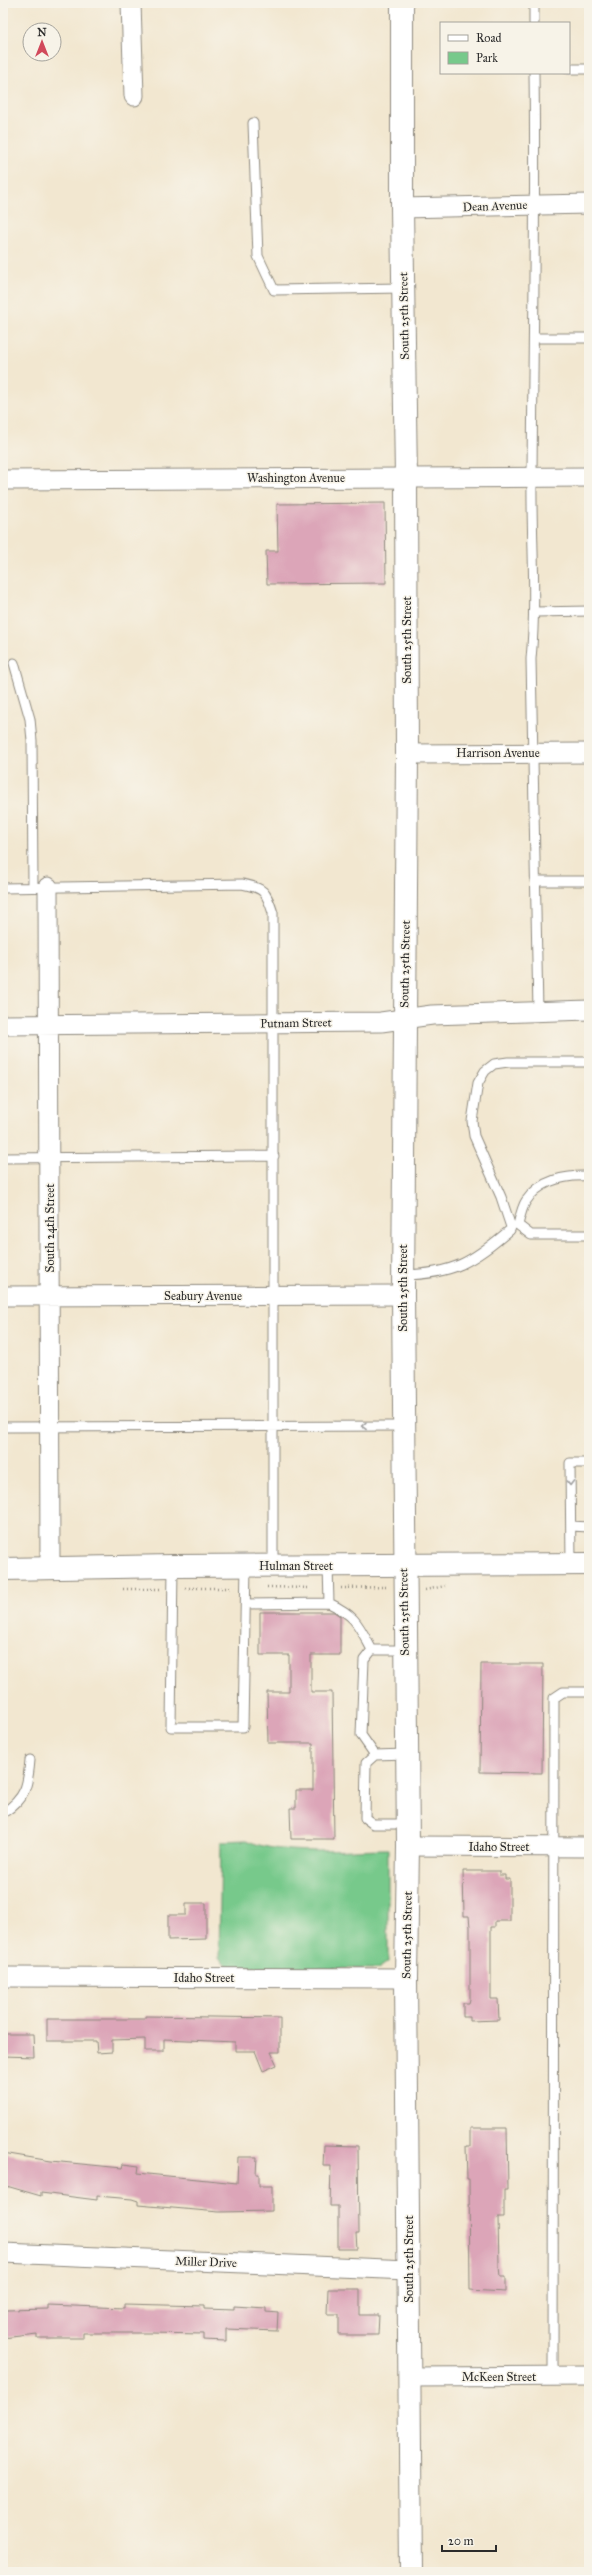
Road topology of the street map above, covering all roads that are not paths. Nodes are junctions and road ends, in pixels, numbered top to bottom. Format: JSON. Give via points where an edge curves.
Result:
{"nodes":[{"id":1,"x":131,"y":3,"type":"edge"},
{"id":2,"x":402,"y":3,"type":"edge"},
{"id":3,"x":534,"y":3,"type":"edge"},
{"id":4,"x":534,"y":22,"type":"edge"},
{"id":5,"x":570,"y":69,"type":"edge"},
{"id":6,"x":589,"y":69,"type":"edge"},
{"id":7,"x":534,"y":74,"type":"edge"},
{"id":8,"x":134,"y":96,"type":"dead end"},
{"id":9,"x":253,"y":123,"type":"dead end"},
{"id":10,"x":589,"y":204,"type":"edge"},
{"id":11,"x":536,"y":205,"type":"junction"},
{"id":12,"x":402,"y":208,"type":"junction"},
{"id":13,"x":403,"y":288,"type":"junction"},
{"id":14,"x":534,"y":338,"type":"junction"},
{"id":15,"x":589,"y":338,"type":"edge"},
{"id":16,"x":406,"y":477,"type":"junction"},
{"id":17,"x":532,"y":477,"type":"junction"},
{"id":18,"x":589,"y":477,"type":"edge"},
{"id":19,"x":3,"y":480,"type":"edge"},
{"id":20,"x":589,"y":611,"type":"edge"},
{"id":21,"x":535,"y":612,"type":"junction"},
{"id":22,"x":14,"y":663,"type":"dead end"},
{"id":23,"x":532,"y":753,"type":"junction"},
{"id":24,"x":589,"y":753,"type":"edge"},
{"id":25,"x":407,"y":754,"type":"junction"},
{"id":26,"x":535,"y":881,"type":"junction"},
{"id":27,"x":589,"y":881,"type":"edge"},
{"id":28,"x":40,"y":887,"type":"junction"},
{"id":29,"x":3,"y":888,"type":"edge"},
{"id":30,"x":589,"y":1010,"type":"edge"},
{"id":31,"x":538,"y":1011,"type":"junction"},
{"id":32,"x":404,"y":1020,"type":"junction"},
{"id":33,"x":274,"y":1024,"type":"junction"},
{"id":34,"x":3,"y":1025,"type":"edge"},
{"id":35,"x":49,"y":1025,"type":"junction"},
{"id":36,"x":589,"y":1062,"type":"edge"},
{"id":37,"x":274,"y":1156,"type":"junction"},
{"id":38,"x":50,"y":1157,"type":"junction"},
{"id":39,"x":3,"y":1158,"type":"edge"},
{"id":40,"x":589,"y":1176,"type":"edge"},
{"id":41,"x":515,"y":1226,"type":"junction"},
{"id":42,"x":589,"y":1235,"type":"edge"},
{"id":43,"x":403,"y":1285,"type":"junction"},
{"id":44,"x":273,"y":1295,"type":"junction"},
{"id":45,"x":3,"y":1296,"type":"edge"},
{"id":46,"x":51,"y":1296,"type":"junction"},
{"id":47,"x":403,"y":1426,"type":"junction"},
{"id":48,"x":3,"y":1427,"type":"edge"},
{"id":49,"x":51,"y":1427,"type":"junction"},
{"id":50,"x":272,"y":1427,"type":"junction"},
{"id":51,"x":589,"y":1463,"type":"edge"},
{"id":52,"x":571,"y":1526,"type":"junction"},
{"id":53,"x":589,"y":1527,"type":"edge"},
{"id":54,"x":580,"y":1564,"type":"edge"},
{"id":55,"x":404,"y":1565,"type":"junction"},
{"id":56,"x":173,"y":1566,"type":"junction"},
{"id":57,"x":246,"y":1566,"type":"junction"},
{"id":58,"x":273,"y":1566,"type":"junction"},
{"id":59,"x":328,"y":1566,"type":"junction"},
{"id":60,"x":3,"y":1569,"type":"edge"},
{"id":61,"x":50,"y":1569,"type":"junction"},
{"id":62,"x":329,"y":1603,"type":"junction"},
{"id":63,"x":246,"y":1604,"type":"junction"},
{"id":64,"x":372,"y":1650,"type":"junction"},
{"id":65,"x":405,"y":1650,"type":"junction"},
{"id":66,"x":589,"y":1692,"type":"edge"},
{"id":67,"x":406,"y":1754,"type":"junction"},
{"id":68,"x":375,"y":1755,"type":"junction"},
{"id":69,"x":30,"y":1760,"type":"dead end"},
{"id":70,"x":3,"y":1813,"type":"edge"},
{"id":71,"x":407,"y":1824,"type":"junction"},
{"id":72,"x":408,"y":1846,"type":"junction"},
{"id":73,"x":553,"y":1847,"type":"junction"},
{"id":74,"x":589,"y":1847,"type":"edge"},
{"id":75,"x":3,"y":1977,"type":"edge"},
{"id":76,"x":406,"y":1978,"type":"junction"},
{"id":77,"x":3,"y":2253,"type":"edge"},
{"id":78,"x":409,"y":2270,"type":"junction"},
{"id":79,"x":554,"y":2376,"type":"junction"},
{"id":80,"x":589,"y":2376,"type":"edge"},
{"id":81,"x":409,"y":2377,"type":"junction"},
{"id":82,"x":411,"y":2572,"type":"edge"}],
"edges":[{"from":1,"to":8,"type":"street"},
{"from":2,"to":12,"type":"main road","name":"South 25th Street"},
{"from":3,"to":4,"type":"lane"},
{"from":5,"to":6,"type":"lane"},
{"from":7,"to":11,"type":"lane"},
{"from":9,"to":13,"type":"lane","via":[[258,256],[274,290]]},
{"from":10,"to":11,"type":"street","name":"Dean Avenue"},
{"from":11,"to":12,"type":"street","name":"Dean Avenue"},
{"from":11,"to":14,"type":"lane"},
{"from":12,"to":13,"type":"main road","name":"South 25th Street"},
{"from":13,"to":16,"type":"main road","name":"South 25th Street"},
{"from":14,"to":15,"type":"lane"},
{"from":14,"to":17,"type":"lane"},
{"from":16,"to":17,"type":"street","name":"Washington Avenue"},
{"from":16,"to":19,"type":"street","name":"Washington Avenue"},
{"from":16,"to":25,"type":"main road","name":"South 25th Street"},
{"from":17,"to":18,"type":"street","name":"Washington Avenue"},
{"from":17,"to":21,"type":"lane"},
{"from":20,"to":21,"type":"lane"},
{"from":21,"to":23,"type":"lane","via":[[531,659]]},
{"from":22,"to":28,"type":"lane","via":[[30,719]]},
{"from":23,"to":24,"type":"street","name":"Harrison Avenue"},
{"from":23,"to":25,"type":"street","name":"Harrison Avenue"},
{"from":23,"to":26,"type":"lane"},
{"from":25,"to":32,"type":"main road","name":"South 25th Street"},
{"from":26,"to":27,"type":"lane"},
{"from":26,"to":31,"type":"lane"},
{"from":28,"to":29,"type":"lane"},
{"from":28,"to":33,"type":"lane","via":[[242,884],[259,887],[268,896],[273,912]]},
{"from":28,"to":35,"type":"street","name":"South 24th Street"},
{"from":30,"to":31,"type":"street","name":"Putnam Street"},
{"from":31,"to":32,"type":"street","name":"Putnam Street","via":[[432,1015]]},
{"from":32,"to":33,"type":"street","name":"Putnam Street"},
{"from":32,"to":43,"type":"main road","name":"South 25th Street"},
{"from":33,"to":35,"type":"street","name":"Putnam Street"},
{"from":33,"to":37,"type":"lane"},
{"from":34,"to":35,"type":"street","name":"Putnam Street"},
{"from":35,"to":38,"type":"street","name":"South 24th Street"},
{"from":36,"to":41,"type":"lane","via":[[494,1064],[485,1071],[478,1083],[472,1121],[474,1136]]},
{"from":37,"to":38,"type":"lane"},
{"from":37,"to":44,"type":"lane"},
{"from":38,"to":39,"type":"lane"},
{"from":38,"to":46,"type":"street","name":"South 24th Street"},
{"from":40,"to":41,"type":"lane","via":[[573,1175],[555,1179],[540,1187],[525,1201]]},
{"from":41,"to":42,"type":"lane","via":[[531,1235]]},
{"from":41,"to":43,"type":"lane","via":[[477,1258]]},
{"from":43,"to":44,"type":"street","name":"Seabury Avenue"},
{"from":43,"to":47,"type":"main road","name":"South 25th Street"},
{"from":44,"to":46,"type":"street","name":"Seabury Avenue"},
{"from":44,"to":50,"type":"lane"},
{"from":45,"to":46,"type":"street","name":"Seabury Avenue"},
{"from":46,"to":49,"type":"street","name":"South 24th Street"},
{"from":47,"to":50,"type":"lane","one_way":true},
{"from":47,"to":55,"type":"main road","name":"South 25th Street"},
{"from":48,"to":49,"type":"lane"},
{"from":49,"to":50,"type":"lane"},
{"from":49,"to":61,"type":"street","name":"South 24th Street"},
{"from":50,"to":58,"type":"lane"},
{"from":51,"to":52,"type":"lane","one_way":true,"via":[[570,1463]]},
{"from":52,"to":53,"type":"lane"},
{"from":52,"to":54,"type":"lane"},
{"from":54,"to":55,"type":"main road","name":"Hulman Street"},
{"from":55,"to":59,"type":"main road","name":"Hulman Street"},
{"from":55,"to":65,"type":"main road","name":"South 25th Street"},
{"from":56,"to":57,"type":"main road","name":"Hulman Street"},
{"from":56,"to":61,"type":"main road","name":"Hulman Street"},
{"from":56,"to":63,"type":"lane","via":[[171,1727],[243,1727]]},
{"from":57,"to":58,"type":"main road","name":"Hulman Street"},
{"from":57,"to":63,"type":"lane"},
{"from":58,"to":59,"type":"main road","name":"Hulman Street"},
{"from":59,"to":62,"type":"lane"},
{"from":60,"to":61,"type":"main road","name":"Hulman Street"},
{"from":62,"to":63,"type":"lane"},
{"from":62,"to":64,"type":"lane","via":[[348,1612]]},
{"from":64,"to":65,"type":"lane"},
{"from":64,"to":68,"type":"lane","via":[[364,1660],[361,1735]]},
{"from":65,"to":67,"type":"main road","name":"South 25th Street"},
{"from":66,"to":73,"type":"lane","via":[[563,1692],[554,1698]]},
{"from":67,"to":68,"type":"lane"},
{"from":67,"to":71,"type":"main road","name":"South 25th Street"},
{"from":68,"to":71,"type":"lane","via":[[366,1763],[366,1818],[373,1824]]},
{"from":69,"to":70,"type":"lane","via":[[28,1784],[22,1797]]},
{"from":71,"to":72,"type":"main road","name":"South 25th Street"},
{"from":72,"to":73,"type":"street","name":"Idaho Street"},
{"from":72,"to":76,"type":"main road","name":"South 25th Street"},
{"from":73,"to":74,"type":"street","name":"Idaho Street"},
{"from":73,"to":79,"type":"lane"},
{"from":75,"to":76,"type":"street","name":"Idaho Street"},
{"from":76,"to":78,"type":"main road","name":"South 25th Street"},
{"from":77,"to":78,"type":"street","name":"Miller Drive"},
{"from":78,"to":81,"type":"main road","name":"South 25th Street"},
{"from":79,"to":80,"type":"street","name":"McKeen Street"},
{"from":79,"to":81,"type":"street","name":"McKeen Street"},
{"from":81,"to":82,"type":"main road","name":"South 25th Street"}]}
